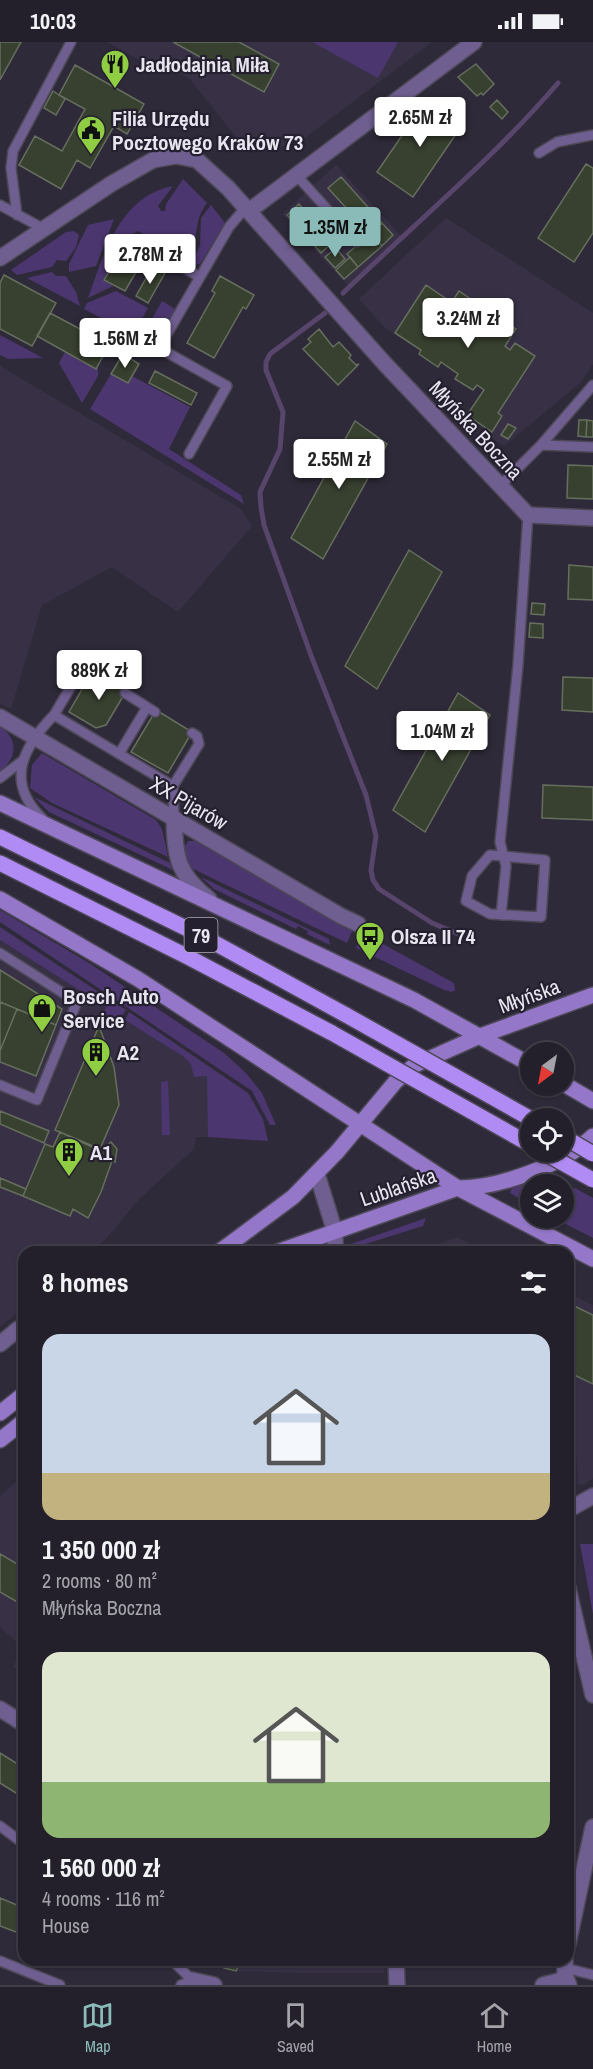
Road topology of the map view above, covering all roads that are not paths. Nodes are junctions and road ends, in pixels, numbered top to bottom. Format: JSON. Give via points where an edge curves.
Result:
{"nodes":[{"id":1,"x":71,"y":42,"type":"edge"},
{"id":2,"x":474,"y":42,"type":"edge"},
{"id":3,"x":593,"y":135,"type":"edge"},
{"id":4,"x":539,"y":153,"type":"dead end"},
{"id":5,"x":298,"y":177,"type":"junction"},
{"id":6,"x":0,"y":206,"type":"edge"},
{"id":7,"x":247,"y":209,"type":"junction"},
{"id":8,"x":18,"y":215,"type":"junction"},
{"id":9,"x":44,"y":229,"type":"junction"},
{"id":10,"x":357,"y":242,"type":"dead end"},
{"id":11,"x":157,"y":253,"type":"dead end"},
{"id":12,"x":0,"y":258,"type":"edge"},
{"id":13,"x":200,"y":277,"type":"junction"},
{"id":14,"x":593,"y":385,"type":"edge"},
{"id":15,"x":541,"y":445,"type":"junction"},
{"id":16,"x":593,"y":447,"type":"edge"},
{"id":17,"x":189,"y":454,"type":"dead end"},
{"id":18,"x":500,"y":486,"type":"junction"},
{"id":19,"x":528,"y":515,"type":"junction"},
{"id":20,"x":593,"y":518,"type":"edge"},
{"id":21,"x":98,"y":678,"type":"dead end"},
{"id":22,"x":124,"y":693,"type":"dead end"},
{"id":23,"x":54,"y":715,"type":"junction"},
{"id":24,"x":0,"y":717,"type":"edge"},
{"id":25,"x":192,"y":733,"type":"dead end"},
{"id":26,"x":34,"y":736,"type":"junction"},
{"id":27,"x":118,"y":754,"type":"junction"},
{"id":28,"x":178,"y":755,"type":"dead end"},
{"id":29,"x":22,"y":761,"type":"junction"},
{"id":30,"x":188,"y":761,"type":"junction"},
{"id":31,"x":169,"y":771,"type":"dead end"},
{"id":32,"x":178,"y":777,"type":"junction"},
{"id":33,"x":0,"y":778,"type":"edge"},
{"id":34,"x":173,"y":786,"type":"junction"},
{"id":35,"x":0,"y":803,"type":"edge"},
{"id":36,"x":174,"y":818,"type":"junction"},
{"id":37,"x":59,"y":831,"type":"junction"},
{"id":38,"x":0,"y":837,"type":"edge"},
{"id":39,"x":503,"y":856,"type":"junction"},
{"id":40,"x":0,"y":863,"type":"edge"},
{"id":41,"x":0,"y":899,"type":"edge"},
{"id":42,"x":228,"y":913,"type":"junction"},
{"id":43,"x":501,"y":915,"type":"junction"},
{"id":44,"x":358,"y":924,"type":"dead end"},
{"id":45,"x":0,"y":952,"type":"edge"},
{"id":46,"x":593,"y":995,"type":"edge"},
{"id":47,"x":480,"y":1035,"type":"junction"},
{"id":48,"x":520,"y":1059,"type":"edge"},
{"id":49,"x":0,"y":1084,"type":"edge"},
{"id":50,"x":574,"y":1090,"type":"edge"},
{"id":51,"x":593,"y":1101,"type":"edge"},
{"id":52,"x":520,"y":1113,"type":"edge"},
{"id":53,"x":359,"y":1125,"type":"junction"},
{"id":54,"x":593,"y":1136,"type":"edge"},
{"id":55,"x":520,"y":1139,"type":"edge"},
{"id":56,"x":574,"y":1143,"type":"edge"},
{"id":57,"x":593,"y":1154,"type":"edge"},
{"id":58,"x":561,"y":1162,"type":"edge"},
{"id":59,"x":316,"y":1174,"type":"junction"},
{"id":60,"x":593,"y":1180,"type":"edge"},
{"id":61,"x":458,"y":1188,"type":"junction"},
{"id":62,"x":335,"y":1232,"type":"junction"},
{"id":63,"x":228,"y":1246,"type":"edge"},
{"id":64,"x":294,"y":1246,"type":"edge"},
{"id":65,"x":335,"y":1246,"type":"edge"},
{"id":66,"x":568,"y":1246,"type":"edge"},
{"id":67,"x":574,"y":1249,"type":"edge"},
{"id":68,"x":593,"y":1259,"type":"edge"},
{"id":69,"x":18,"y":1329,"type":"edge"},
{"id":70,"x":0,"y":1344,"type":"edge"},
{"id":71,"x":18,"y":1399,"type":"edge"},
{"id":72,"x":0,"y":1413,"type":"edge"},
{"id":73,"x":18,"y":1426,"type":"edge"},
{"id":74,"x":0,"y":1440,"type":"edge"},
{"id":75,"x":593,"y":1496,"type":"edge"},
{"id":76,"x":574,"y":1505,"type":"edge"},
{"id":77,"x":574,"y":1614,"type":"edge"},
{"id":78,"x":593,"y":1695,"type":"edge"},
{"id":79,"x":0,"y":1709,"type":"edge"},
{"id":80,"x":18,"y":1720,"type":"edge"},
{"id":81,"x":0,"y":1826,"type":"edge"},
{"id":82,"x":593,"y":1827,"type":"edge"},
{"id":83,"x":18,"y":1840,"type":"edge"},
{"id":84,"x":574,"y":1916,"type":"edge"},
{"id":85,"x":0,"y":1961,"type":"edge"},
{"id":86,"x":176,"y":1966,"type":"edge"},
{"id":87,"x":396,"y":1966,"type":"edge"},
{"id":88,"x":566,"y":1973,"type":"edge"},
{"id":89,"x":593,"y":1975,"type":"edge"},
{"id":90,"x":186,"y":1982,"type":"edge"},
{"id":91,"x":60,"y":1985,"type":"edge"},
{"id":92,"x":214,"y":1985,"type":"edge"},
{"id":93,"x":397,"y":1985,"type":"edge"},
{"id":94,"x":543,"y":1985,"type":"edge"}],
"edges":[{"from":1,"to":8,"type":"lane","via":[[13,151],[11,168]]},
{"from":2,"to":5,"type":"street"},
{"from":3,"to":4,"type":"lane","via":[[557,142]]},
{"from":5,"to":7,"type":"street"},
{"from":5,"to":10,"type":"lane"},
{"from":6,"to":8,"type":"lane"},
{"from":7,"to":9,"type":"street","name":"Młyńska Boczna","via":[[207,166],[176,156],[153,160],[134,170]]},
{"from":7,"to":13,"type":"lane","via":[[229,227]]},
{"from":7,"to":18,"type":"street","name":"Młyńska Boczna"},
{"from":8,"to":9,"type":"lane"},
{"from":9,"to":12,"type":"street","name":"Młyńska Boczna"},
{"from":11,"to":13,"type":"lane"},
{"from":13,"to":17,"type":"lane","via":[[159,348],[227,386]]},
{"from":14,"to":15,"type":"lane"},
{"from":15,"to":16,"type":"lane"},
{"from":15,"to":18,"type":"lane"},
{"from":18,"to":19,"type":"street","name":"Młyńska Boczna"},
{"from":19,"to":20,"type":"street"},
{"from":19,"to":39,"type":"lane","via":[[518,665],[500,836]]},
{"from":21,"to":23,"type":"lane","via":[[82,668]]},
{"from":22,"to":27,"type":"lane","via":[[151,710],[129,747]]},
{"from":23,"to":26,"type":"lane"},
{"from":23,"to":27,"type":"lane"},
{"from":24,"to":26,"type":"street","name":"XX Pijarów"},
{"from":25,"to":30,"type":"lane","via":[[199,744]]},
{"from":26,"to":29,"type":"lane"},
{"from":26,"to":36,"type":"street","name":"XX Pijarów"},
{"from":27,"to":34,"type":"lane"},
{"from":28,"to":30,"type":"lane"},
{"from":29,"to":33,"type":"lane"},
{"from":29,"to":37,"type":"lane","via":[[22,783],[29,802]]},
{"from":30,"to":32,"type":"lane"},
{"from":31,"to":32,"type":"lane"},
{"from":32,"to":34,"type":"lane"},
{"from":34,"to":36,"type":"lane"},
{"from":35,"to":37,"type":"main road"},
{"from":36,"to":42,"type":"street","via":[[176,856],[181,870],[196,889]]},
{"from":36,"to":44,"type":"street","name":"XX Pijarów"},
{"from":37,"to":42,"type":"main road"},
{"from":38,"to":52,"type":"main road","number":"79","bridge":true,"via":[[202,936]]},
{"from":39,"to":43,"type":"lane","via":[[506,866]]},
{"from":39,"to":43,"type":"lane","via":[[490,855],[472,876],[466,901],[490,914]]},
{"from":39,"to":43,"type":"lane","via":[[545,861],[541,917]]},
{"from":40,"to":55,"type":"main road","number":"79","bridge":true,"via":[[178,951]]},
{"from":41,"to":53,"type":"main road","via":[[138,979]]},
{"from":42,"to":47,"type":"main road"},
{"from":45,"to":49,"type":"lane","via":[[78,1002],[37,1100]]},
{"from":46,"to":47,"type":"main road","name":"Młyńska"},
{"from":47,"to":48,"type":"main road"},
{"from":47,"to":53,"type":"main road","name":"Młyńska","via":[[415,1065]]},
{"from":50,"to":51,"type":"main road"},
{"from":53,"to":59,"type":"main road"},
{"from":53,"to":61,"type":"main road"},
{"from":54,"to":61,"type":"main road","via":[[575,1151],[540,1168],[496,1184]]},
{"from":56,"to":57,"type":"main road","bridge":true},
{"from":58,"to":60,"type":"main road","bridge":true},
{"from":59,"to":62,"type":"street"},
{"from":59,"to":63,"type":"main road","via":[[252,1231]]},
{"from":61,"to":62,"type":"main road","name":"Lublańska"},
{"from":61,"to":66,"type":"main road","name":"Lublańska"},
{"from":62,"to":64,"type":"main road","name":"Lublańska"},
{"from":62,"to":65,"type":"street"},
{"from":67,"to":68,"type":"main road","name":"Lublańska"},
{"from":69,"to":70,"type":"street"},
{"from":71,"to":72,"type":"main road"},
{"from":73,"to":74,"type":"main road"},
{"from":75,"to":76,"type":"street"},
{"from":77,"to":78,"type":"street"},
{"from":79,"to":80,"type":"street"},
{"from":81,"to":83,"type":"lane"},
{"from":82,"to":84,"type":"street"},
{"from":85,"to":91,"type":"lane"},
{"from":86,"to":90,"type":"lane"},
{"from":87,"to":93,"type":"street"},
{"from":88,"to":89,"type":"lane","via":[[578,1969]]},
{"from":88,"to":94,"type":"street"},
{"from":90,"to":92,"type":"street"}]}
